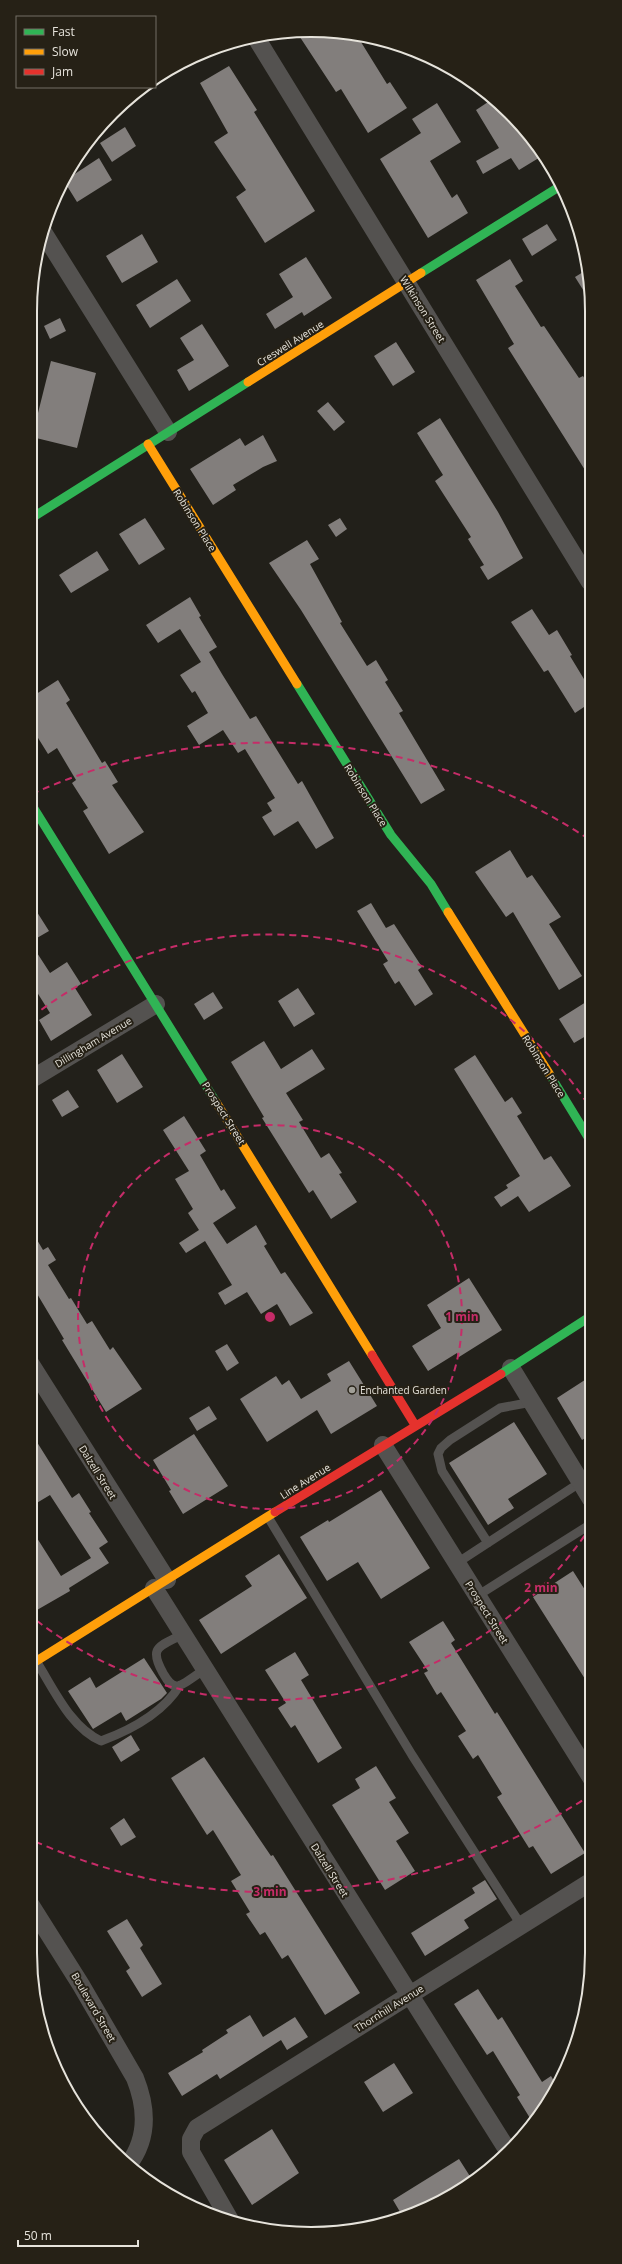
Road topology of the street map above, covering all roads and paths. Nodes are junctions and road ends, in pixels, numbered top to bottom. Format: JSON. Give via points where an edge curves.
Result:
{"nodes":[{"id":1,"x":259,"y":42,"type":"edge"},
{"id":2,"x":556,"y":189,"type":"edge"},
{"id":3,"x":47,"y":238,"type":"edge"},
{"id":4,"x":406,"y":283,"type":"junction"},
{"id":5,"x":168,"y":432,"type":"junction"},
{"id":6,"x":148,"y":444,"type":"junction"},
{"id":7,"x":37,"y":515,"type":"edge"},
{"id":8,"x":585,"y":574,"type":"edge"},
{"id":9,"x":37,"y":813,"type":"edge"},
{"id":10,"x":156,"y":1004,"type":"junction"},
{"id":11,"x":37,"y":1076,"type":"edge"},
{"id":12,"x":585,"y":1132,"type":"edge"},
{"id":13,"x":585,"y":1320,"type":"edge"},
{"id":14,"x":511,"y":1368,"type":"junction"},
{"id":15,"x":37,"y":1375,"type":"edge"},
{"id":16,"x":532,"y":1402,"type":"junction"},
{"id":17,"x":415,"y":1425,"type":"junction"},
{"id":18,"x":383,"y":1445,"type":"junction"},
{"id":19,"x":581,"y":1482,"type":"junction"},
{"id":20,"x":585,"y":1489,"type":"edge"},
{"id":21,"x":268,"y":1517,"type":"junction"},
{"id":22,"x":585,"y":1528,"type":"edge"},
{"id":23,"x":488,"y":1543,"type":"junction"},
{"id":24,"x":457,"y":1563,"type":"junction"},
{"id":25,"x":160,"y":1584,"type":"junction"},
{"id":26,"x":478,"y":1596,"type":"junction"},
{"id":27,"x":183,"y":1634,"type":"junction"},
{"id":28,"x":37,"y":1661,"type":"edge"},
{"id":29,"x":37,"y":1669,"type":"edge"},
{"id":30,"x":205,"y":1670,"type":"junction"},
{"id":31,"x":180,"y":1686,"type":"junction"},
{"id":32,"x":585,"y":1768,"type":"edge"},
{"id":33,"x":585,"y":1885,"type":"edge"},
{"id":34,"x":37,"y":1915,"type":"edge"},
{"id":35,"x":521,"y":1925,"type":"junction"},
{"id":36,"x":410,"y":1995,"type":"junction"},
{"id":37,"x":505,"y":2147,"type":"edge"},
{"id":38,"x":131,"y":2160,"type":"edge"},
{"id":39,"x":225,"y":2213,"type":"edge"}],
"edges":[{"from":1,"to":4,"type":"street","name":"Wilkinson Street"},
{"from":2,"to":4,"type":"street","name":"Creswell Avenue"},
{"from":3,"to":5,"type":"street"},
{"from":4,"to":5,"type":"street","name":"Creswell Avenue"},
{"from":4,"to":8,"type":"street","name":"Wilkinson Street"},
{"from":5,"to":6,"type":"street","name":"Creswell Avenue"},
{"from":6,"to":7,"type":"street","name":"Creswell Avenue"},
{"from":6,"to":12,"type":"street","name":"Robinson Place","via":[[391,835],[431,884]]},
{"from":9,"to":10,"type":"street","name":"Prospect Street"},
{"from":10,"to":11,"type":"street","name":"Dillingham Avenue"},
{"from":10,"to":17,"type":"street","name":"Prospect Street"},
{"from":13,"to":14,"type":"street","name":"Line Avenue"},
{"from":14,"to":16,"type":"street"},
{"from":14,"to":17,"type":"street","name":"Line Avenue"},
{"from":15,"to":25,"type":"street","name":"Dalzell Street"},
{"from":16,"to":19,"type":"street"},
{"from":16,"to":23,"type":"lane","via":[[500,1408],[450,1440],[438,1454],[442,1471]]},
{"from":17,"to":18,"type":"street","name":"Line Avenue"},
{"from":18,"to":21,"type":"street","name":"Line Avenue"},
{"from":18,"to":24,"type":"street","name":"Prospect Street"},
{"from":19,"to":20,"type":"street"},
{"from":19,"to":23,"type":"lane"},
{"from":21,"to":25,"type":"street","name":"Line Avenue"},
{"from":21,"to":35,"type":"lane","via":[[412,1755]]},
{"from":22,"to":26,"type":"lane"},
{"from":23,"to":24,"type":"lane"},
{"from":24,"to":26,"type":"street","name":"Prospect Street"},
{"from":25,"to":27,"type":"street","name":"Dalzell Street"},
{"from":25,"to":28,"type":"street","name":"Line Avenue"},
{"from":26,"to":32,"type":"street","name":"Prospect Street"},
{"from":27,"to":30,"type":"street","name":"Dalzell Street"},
{"from":27,"to":31,"type":"lane","via":[[161,1646],[156,1652],[155,1659],[168,1682]]},
{"from":29,"to":31,"type":"lane","via":[[78,1726],[101,1741],[160,1710]]},
{"from":30,"to":31,"type":"lane"},
{"from":30,"to":36,"type":"street","name":"Dalzell Street"},
{"from":33,"to":35,"type":"street","name":"Thornhill Avenue"},
{"from":34,"to":38,"type":"street","name":"Boulevard Street","via":[[135,2078],[144,2116],[140,2146]]},
{"from":35,"to":36,"type":"street","name":"Thornhill Avenue"},
{"from":36,"to":37,"type":"street","name":"Dalzell Street"},
{"from":36,"to":39,"type":"street","name":"Thornhill Avenue","via":[[197,2128],[191,2139],[190,2152]]}]}
